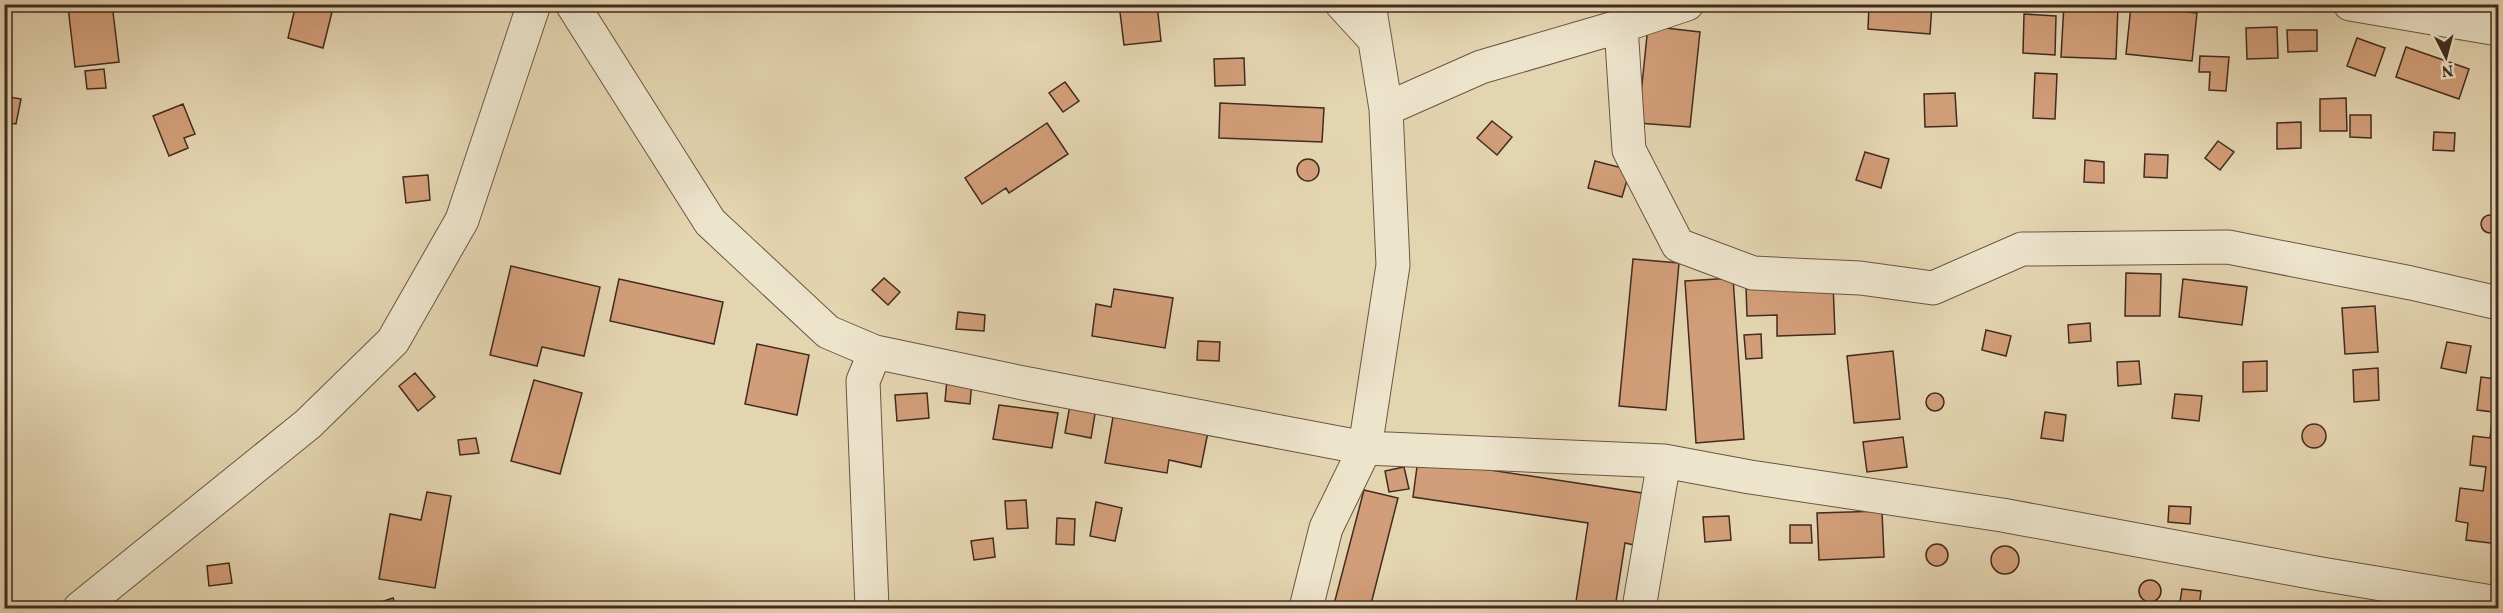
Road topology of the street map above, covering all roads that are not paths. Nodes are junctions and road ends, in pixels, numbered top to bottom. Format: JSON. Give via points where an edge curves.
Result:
{"nodes":[{"id":1,"x":534,"y":4,"type":"edge"},
{"id":2,"x":572,"y":4,"type":"edge"},
{"id":3,"x":1342,"y":4,"type":"edge"},
{"id":4,"x":1369,"y":4,"type":"edge"},
{"id":5,"x":1687,"y":4,"type":"edge"},
{"id":6,"x":2350,"y":4,"type":"edge"},
{"id":7,"x":1622,"y":26,"type":"junction"},
{"id":8,"x":2499,"y":29,"type":"edge"},
{"id":9,"x":1375,"y":40,"type":"junction"},
{"id":10,"x":1386,"y":109,"type":"junction"},
{"id":11,"x":2499,"y":303,"type":"edge"},
{"id":12,"x":875,"y":352,"type":"junction"},
{"id":13,"x":1365,"y":448,"type":"junction"},
{"id":14,"x":1664,"y":461,"type":"junction"},
{"id":15,"x":2499,"y":603,"type":"edge"},
{"id":16,"x":80,"y":609,"type":"edge"},
{"id":17,"x":872,"y":609,"type":"edge"},
{"id":18,"x":1306,"y":609,"type":"edge"},
{"id":19,"x":1639,"y":609,"type":"edge"}],
"edges":[{"from":1,"to":16,"type":"street","via":[[462,220],[393,341],[308,424]]},
{"from":2,"to":12,"type":"street","via":[[710,222],[828,332]]},
{"from":3,"to":9,"type":"street"},
{"from":4,"to":9,"type":"street"},
{"from":5,"to":7,"type":"street"},
{"from":6,"to":8,"type":"street"},
{"from":7,"to":10,"type":"street","via":[[1481,67]]},
{"from":7,"to":11,"type":"street","via":[[1629,150],[1678,245],[1753,273],[1860,278],[1933,288],[2022,249],[2228,247]]},
{"from":9,"to":10,"type":"street"},
{"from":10,"to":13,"type":"street","via":[[1393,265]]},
{"from":12,"to":13,"type":"street"},
{"from":12,"to":17,"type":"street","via":[[863,381]]},
{"from":13,"to":14,"type":"street"},
{"from":13,"to":18,"type":"street","via":[[1326,528]]},
{"from":14,"to":15,"type":"street","via":[[2002,515]]},
{"from":14,"to":19,"type":"street"}]}
